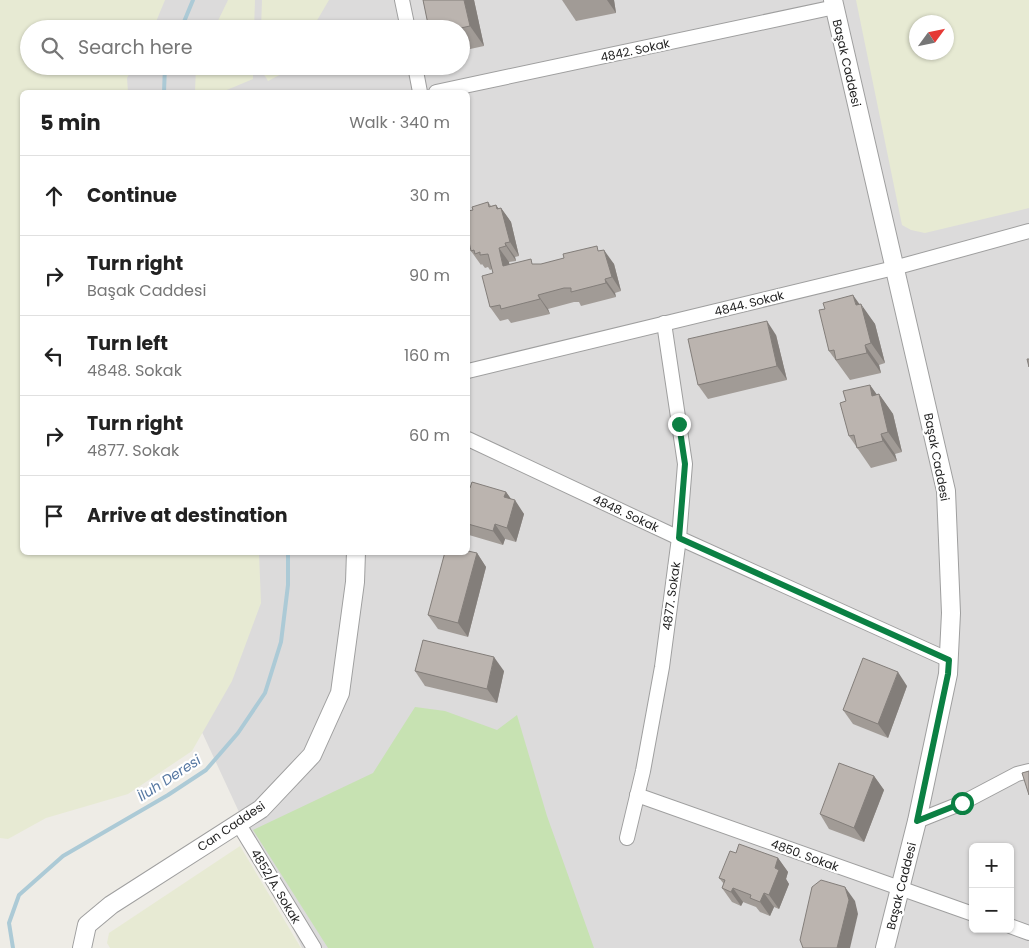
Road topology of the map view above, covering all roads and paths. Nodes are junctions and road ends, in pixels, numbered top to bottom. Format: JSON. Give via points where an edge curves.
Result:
{"nodes":[{"id":1,"x":402,"y":0,"type":"edge"},
{"id":2,"x":834,"y":3,"type":"edge"},
{"id":3,"x":406,"y":20,"type":"edge"},
{"id":4,"x":417,"y":75,"type":"edge"},
{"id":5,"x":420,"y":90,"type":"edge"},
{"id":6,"x":445,"y":90,"type":"edge"},
{"id":7,"x":1029,"y":231,"type":"edge"},
{"id":8,"x":894,"y":268,"type":"junction"},
{"id":9,"x":664,"y":323,"type":"junction"},
{"id":10,"x":470,"y":371,"type":"edge"},
{"id":11,"x":470,"y":440,"type":"edge"},
{"id":12,"x":679,"y":538,"type":"junction"},
{"id":13,"x":356,"y":555,"type":"edge"},
{"id":14,"x":949,"y":660,"type":"junction"},
{"id":15,"x":1029,"y":771,"type":"edge"},
{"id":16,"x":637,"y":795,"type":"junction"},
{"id":17,"x":917,"y":821,"type":"junction"},
{"id":18,"x":238,"y":823,"type":"junction"},
{"id":19,"x":627,"y":838,"type":"dead end"},
{"id":20,"x":900,"y":888,"type":"junction"},
{"id":21,"x":969,"y":913,"type":"edge"},
{"id":22,"x":1014,"y":927,"type":"edge"},
{"id":23,"x":1029,"y":933,"type":"edge"},
{"id":24,"x":82,"y":948,"type":"edge"},
{"id":25,"x":314,"y":948,"type":"edge"},
{"id":26,"x":885,"y":948,"type":"edge"}],
"edges":[{"from":1,"to":3,"type":"street"},
{"from":2,"to":6,"type":"street","name":"4842. Sokak"},
{"from":2,"to":8,"type":"street","name":"Başak Caddesi"},
{"from":4,"to":5,"type":"street"},
{"from":7,"to":8,"type":"street","name":"4844. Sokak"},
{"from":8,"to":9,"type":"street","name":"4844. Sokak"},
{"from":8,"to":14,"type":"street","name":"Başak Caddesi","via":[[946,491],[951,613]]},
{"from":9,"to":10,"type":"street","name":"4844. Sokak"},
{"from":9,"to":12,"type":"street","name":"4877. Sokak","via":[[685,464]]},
{"from":11,"to":12,"type":"street","name":"4848. Sokak"},
{"from":12,"to":14,"type":"street","name":"4848. Sokak"},
{"from":12,"to":16,"type":"street","name":"4877. Sokak","via":[[662,666]]},
{"from":13,"to":18,"type":"street","name":"Can Caddesi","via":[[340,693],[312,755],[261,809]]},
{"from":14,"to":17,"type":"street","name":"Başak Caddesi"},
{"from":15,"to":17,"type":"street"},
{"from":16,"to":19,"type":"street","name":"4877. Sokak"},
{"from":16,"to":20,"type":"street","name":"4850. Sokak"},
{"from":17,"to":20,"type":"street","name":"Başak Caddesi"},
{"from":18,"to":24,"type":"street","name":"Can Caddesi","via":[[111,905],[86,925]]},
{"from":18,"to":25,"type":"street","name":"4852/A. Sokak"},
{"from":20,"to":21,"type":"street","name":"4850. Sokak"},
{"from":20,"to":26,"type":"street","name":"Başak Caddesi"},
{"from":22,"to":23,"type":"street"}]}
